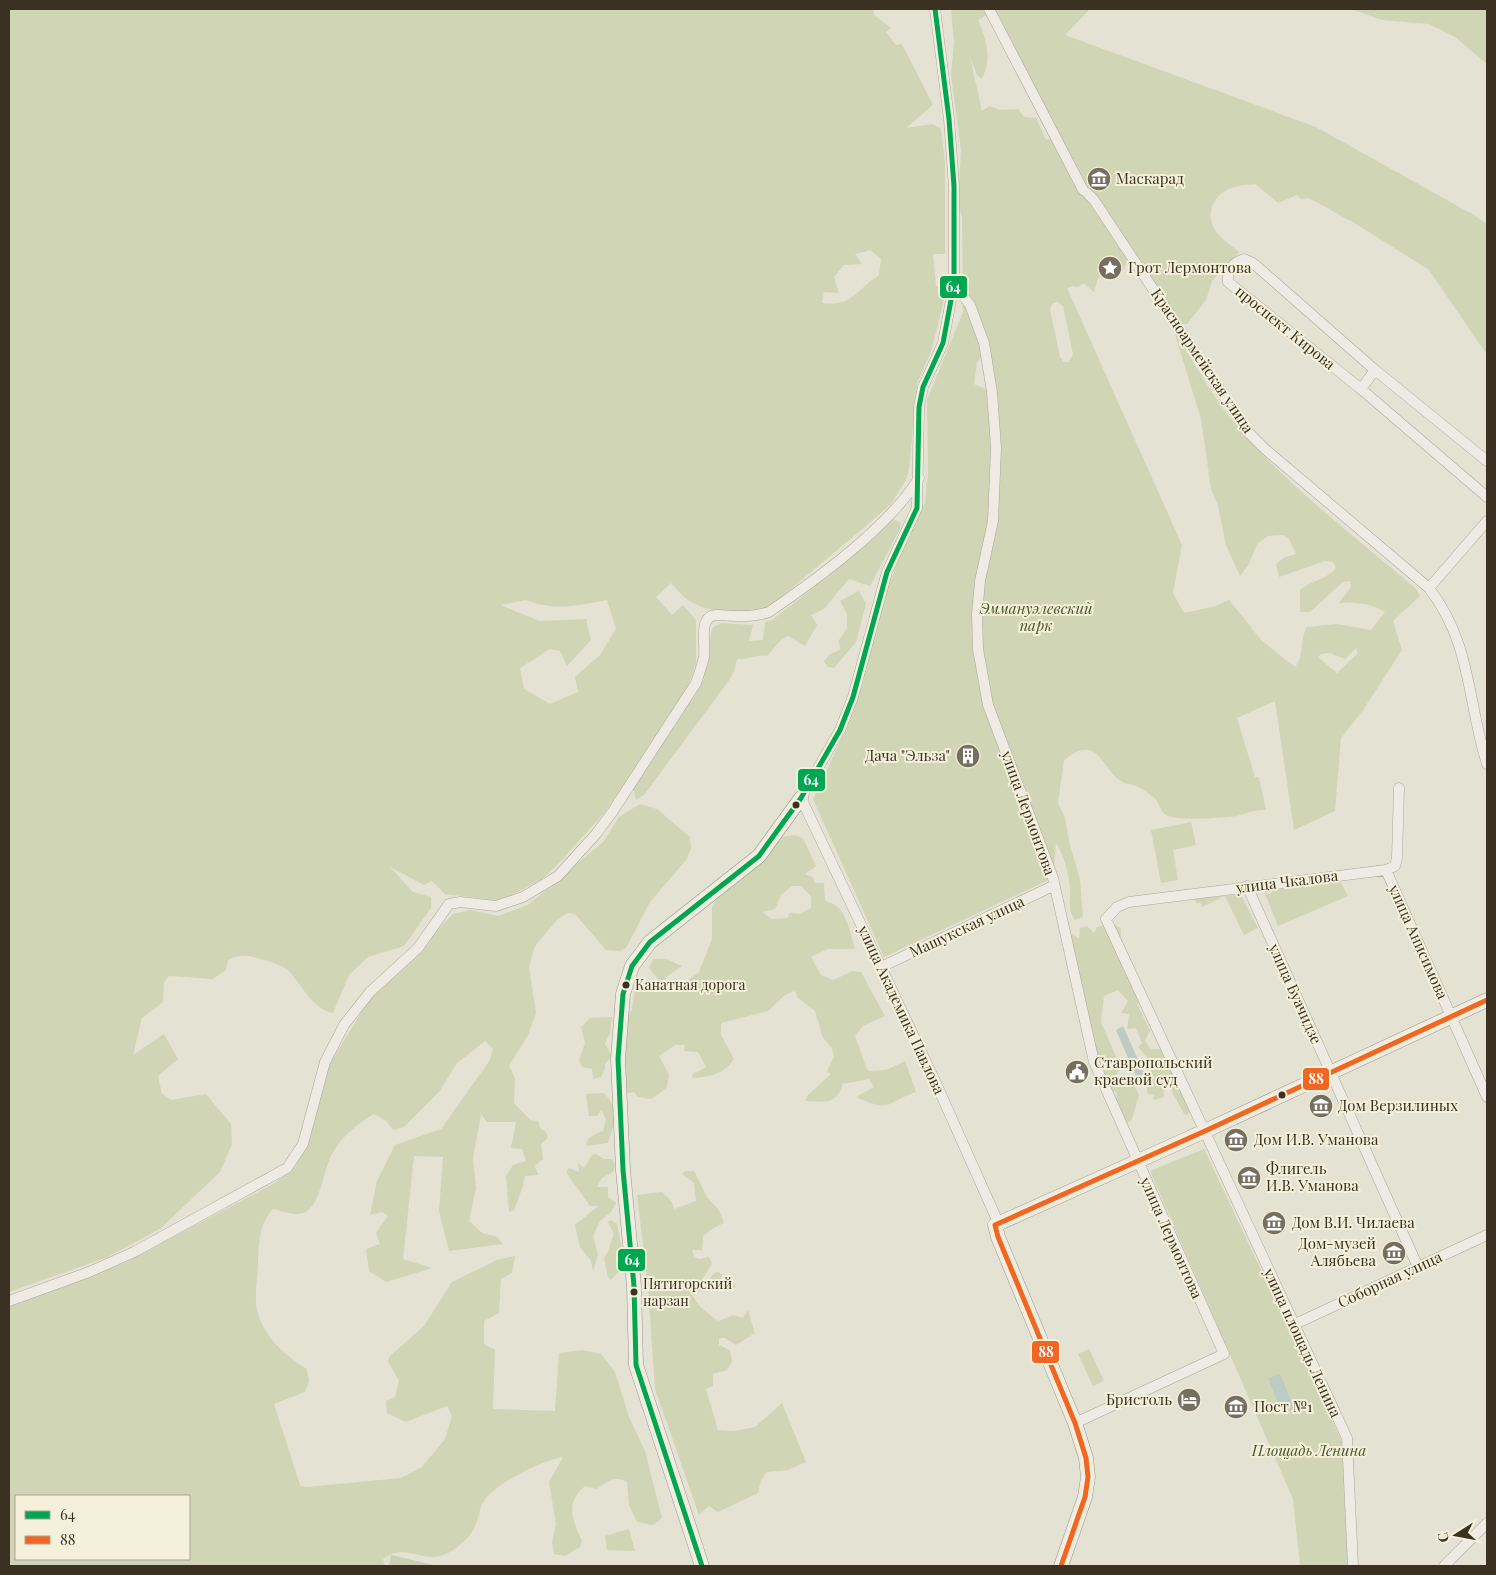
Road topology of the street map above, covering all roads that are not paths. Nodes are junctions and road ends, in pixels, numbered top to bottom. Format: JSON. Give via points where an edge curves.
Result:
{"nodes":[{"id":1,"x":935,"y":9,"type":"edge"},
{"id":2,"x":941,"y":9,"type":"edge"},
{"id":3,"x":989,"y":9,"type":"edge"},
{"id":4,"x":940,"y":47,"type":"junction"},
{"id":5,"x":954,"y":284,"type":"junction"},
{"id":6,"x":1375,"y":370,"type":"junction"},
{"id":7,"x":1361,"y":389,"type":"junction"},
{"id":8,"x":1487,"y":461,"type":"edge"},
{"id":9,"x":919,"y":478,"type":"junction"},
{"id":10,"x":1487,"y":497,"type":"edge"},
{"id":11,"x":1487,"y":521,"type":"edge"},
{"id":12,"x":1429,"y":588,"type":"junction"},
{"id":13,"x":1487,"y":764,"type":"edge"},
{"id":14,"x":1399,"y":788,"type":"dead end"},
{"id":15,"x":801,"y":798,"type":"junction"},
{"id":16,"x":1386,"y":870,"type":"junction"},
{"id":17,"x":1053,"y":886,"type":"junction"},
{"id":18,"x":1248,"y":886,"type":"junction"},
{"id":19,"x":880,"y":967,"type":"junction"},
{"id":20,"x":1487,"y":1000,"type":"edge"},
{"id":21,"x":1451,"y":1016,"type":"junction"},
{"id":22,"x":1330,"y":1072,"type":"junction"},
{"id":23,"x":1487,"y":1097,"type":"edge"},
{"id":24,"x":1205,"y":1131,"type":"junction"},
{"id":25,"x":1137,"y":1161,"type":"junction"},
{"id":26,"x":996,"y":1226,"type":"junction"},
{"id":27,"x":1487,"y":1235,"type":"edge"},
{"id":28,"x":1418,"y":1267,"type":"junction"},
{"id":29,"x":9,"y":1301,"type":"edge"},
{"id":30,"x":1293,"y":1324,"type":"junction"},
{"id":31,"x":1075,"y":1423,"type":"junction"},
{"id":32,"x":1487,"y":1523,"type":"edge"},
{"id":33,"x":702,"y":1566,"type":"edge"},
{"id":34,"x":1061,"y":1566,"type":"edge"},
{"id":35,"x":1353,"y":1566,"type":"edge"},
{"id":36,"x":1444,"y":1566,"type":"edge"}],
"edges":[{"from":1,"to":4,"type":"street"},
{"from":2,"to":4,"type":"street"},
{"from":3,"to":12,"type":"street","name":"Красноармейская улица","via":[[1085,192],[1094,200],[1135,260],[1247,431]]},
{"from":4,"to":5,"type":"street","via":[[954,186]]},
{"from":5,"to":9,"type":"street","via":[[943,344],[922,394]]},
{"from":5,"to":17,"type":"street","name":"улица Лермонтова","via":[[970,305],[984,343],[996,448],[994,521],[980,581],[978,649],[988,705],[1046,859]]},
{"from":6,"to":7,"type":"street"},
{"from":6,"to":7,"type":"street","name":"проспект Кирова","via":[[1253,263],[1244,259],[1230,269],[1228,282]]},
{"from":6,"to":8,"type":"street","name":"проспект Кирова"},
{"from":7,"to":10,"type":"street","name":"проспект Кирова"},
{"from":9,"to":15,"type":"street","via":[[917,508],[887,572],[854,697],[840,730]]},
{"from":9,"to":29,"type":"street","via":[[908,496],[882,523],[769,612],[754,617],[715,615],[708,619],[703,628],[704,654],[696,683],[596,834],[558,876],[523,897],[496,906],[449,904],[418,948],[370,992],[344,1025],[325,1062],[303,1144],[287,1168],[134,1252]]},
{"from":11,"to":12,"type":"street"},
{"from":12,"to":13,"type":"street","name":"Красноармейская улица","via":[[1451,622],[1463,651]]},
{"from":14,"to":16,"type":"street","via":[[1398,858],[1395,866]]},
{"from":15,"to":19,"type":"street","name":"улица Академика Павлова"},
{"from":15,"to":33,"type":"street","via":[[759,856],[666,927],[639,956],[629,972],[623,994],[618,1059],[623,1170],[634,1286],[636,1365]]},
{"from":16,"to":18,"type":"street","name":"улица Чкалова"},
{"from":16,"to":21,"type":"street","name":"улица Анисимова"},
{"from":17,"to":19,"type":"street","name":"Машукская улица"},
{"from":17,"to":25,"type":"street","name":"улица Лермонтова","via":[[1094,1062]]},
{"from":18,"to":22,"type":"street","name":"улица Буачидзе"},
{"from":18,"to":24,"type":"street","name":"улица Чкалова","via":[[1129,902],[1116,908],[1106,919]]},
{"from":19,"to":26,"type":"street","name":"улица Академика Павлова"},
{"from":20,"to":21,"type":"street"},
{"from":21,"to":22,"type":"street"},
{"from":21,"to":23,"type":"street","name":"улица Анисимова"},
{"from":22,"to":24,"type":"street"},
{"from":22,"to":28,"type":"street","name":"улица Буачидзе"},
{"from":24,"to":25,"type":"street"},
{"from":24,"to":30,"type":"street","name":"улица площадь Ленина"},
{"from":25,"to":26,"type":"street"},
{"from":25,"to":31,"type":"street","name":"улица Лермонтова","via":[[1224,1354]]},
{"from":26,"to":31,"type":"street","name":"улица Академика Павлова"},
{"from":27,"to":28,"type":"street","name":"Соборная улица"},
{"from":28,"to":30,"type":"street","name":"Соборная улица"},
{"from":30,"to":35,"type":"street","name":"улица площадь Ленина","via":[[1347,1438]]},
{"from":31,"to":34,"type":"street","name":"улица Академика Павлова","via":[[1086,1458],[1088,1477],[1085,1497]]},
{"from":32,"to":36,"type":"street"}]}
